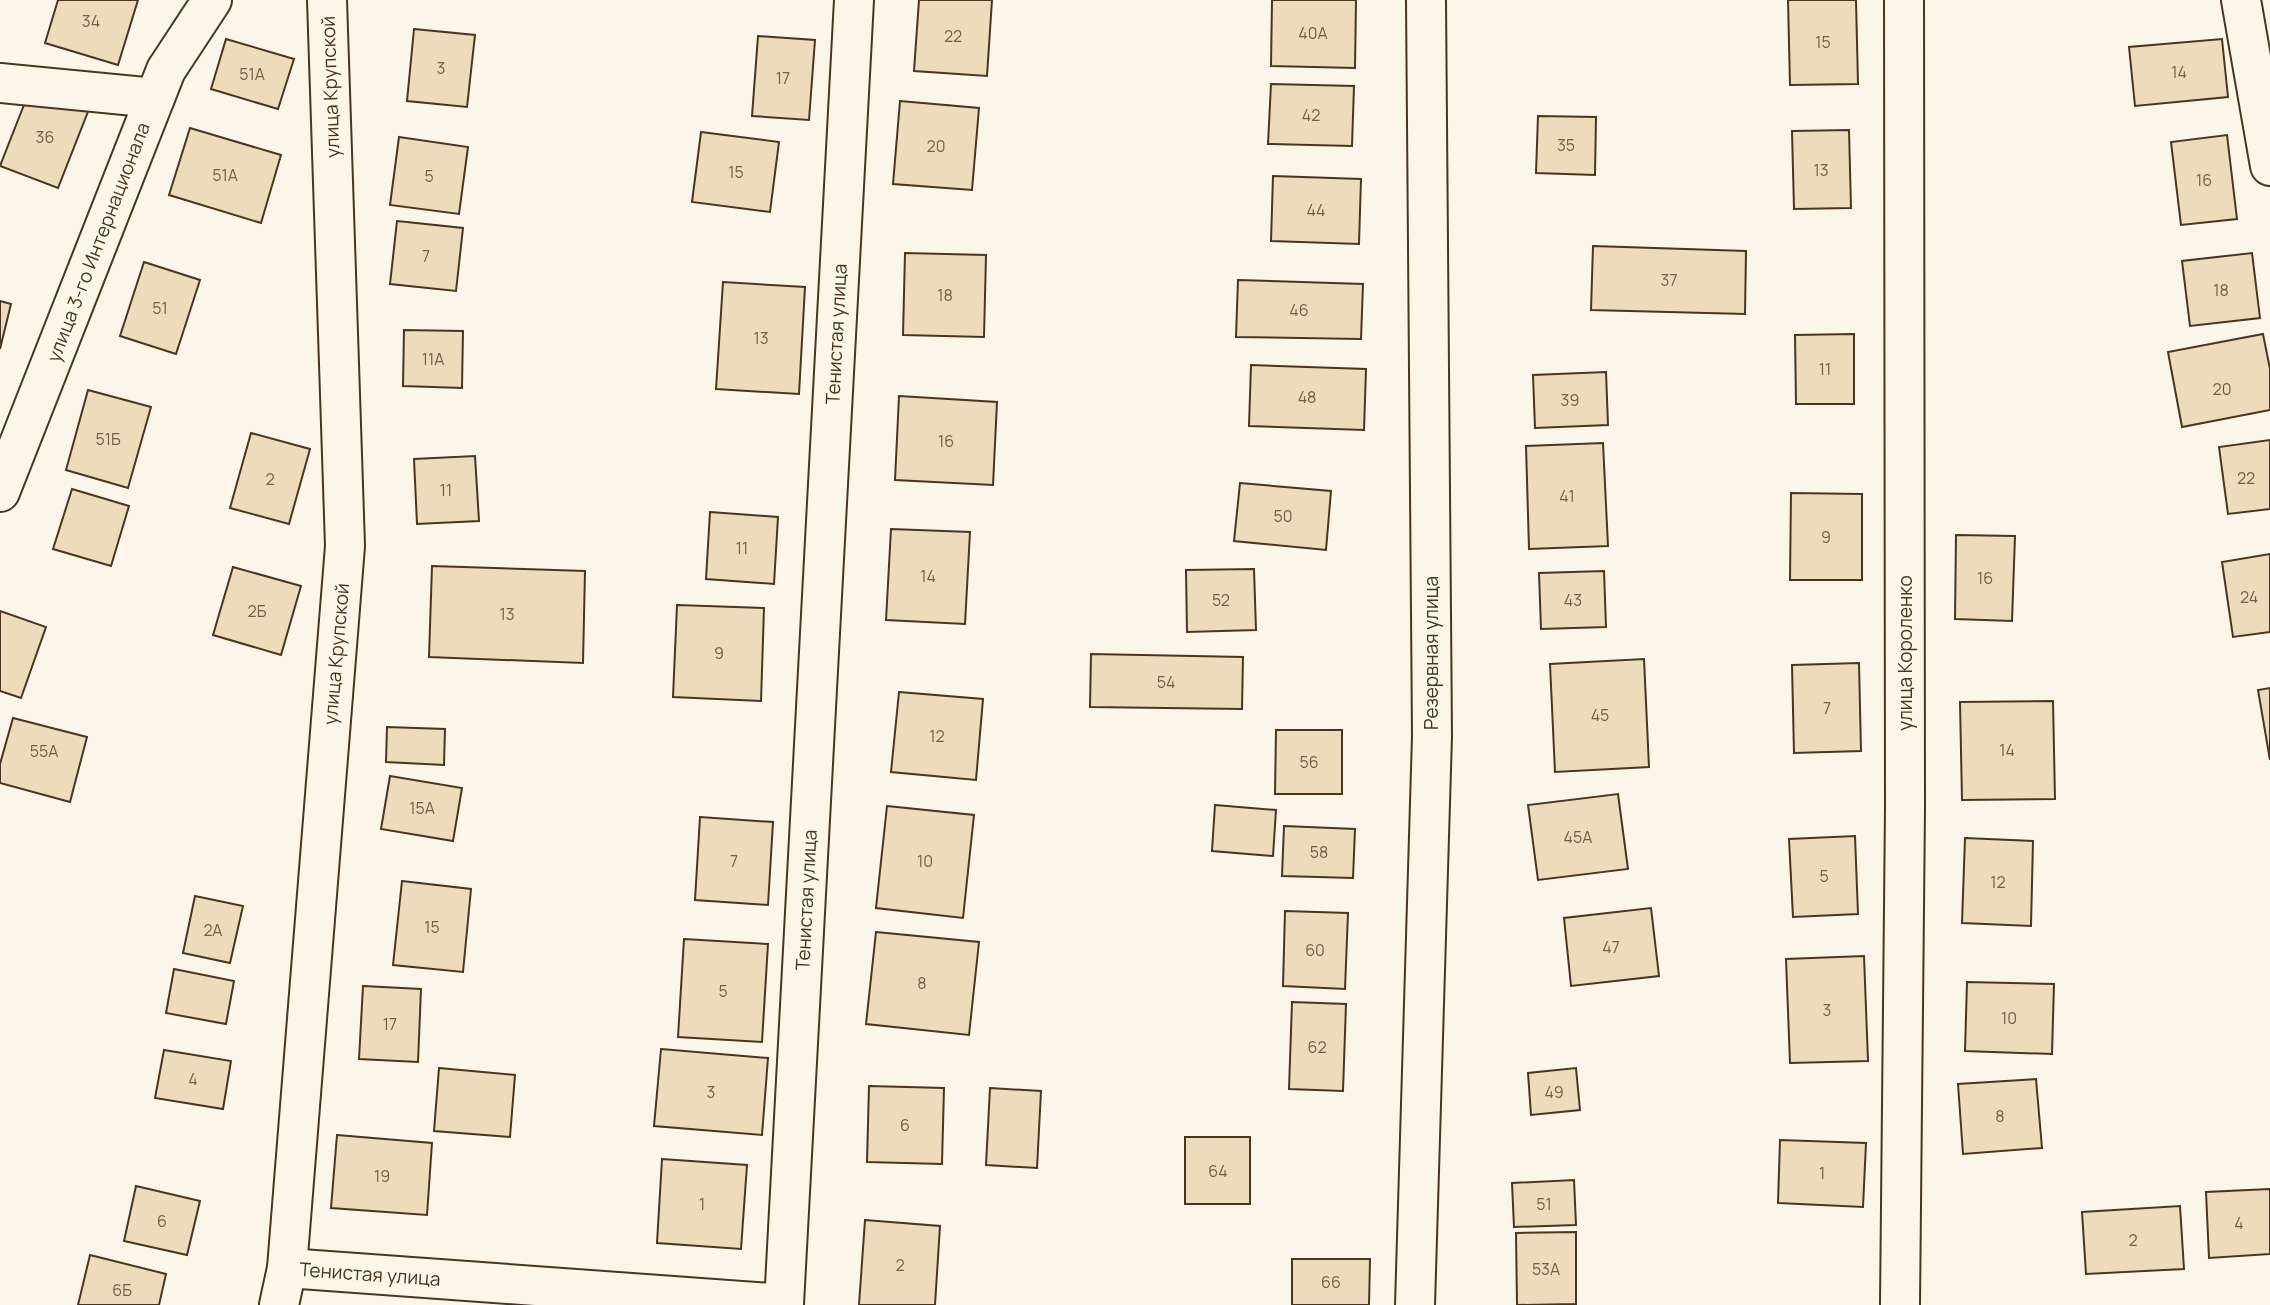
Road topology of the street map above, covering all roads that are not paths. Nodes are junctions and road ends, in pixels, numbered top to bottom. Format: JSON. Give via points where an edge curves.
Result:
{"nodes":[{"id":1,"x":212,"y":0,"type":"edge"},
{"id":2,"x":327,"y":0,"type":"edge"},
{"id":3,"x":854,"y":0,"type":"edge"},
{"id":4,"x":1426,"y":0,"type":"edge"},
{"id":5,"x":1904,"y":0,"type":"edge"},
{"id":6,"x":2241,"y":0,"type":"edge"},
{"id":7,"x":0,"y":83,"type":"edge"},
{"id":8,"x":155,"y":98,"type":"junction"},
{"id":9,"x":2270,"y":166,"type":"edge"},
{"id":10,"x":0,"y":492,"type":"edge"},
{"id":11,"x":287,"y":1268,"type":"junction"},
{"id":12,"x":279,"y":1305,"type":"edge"},
{"id":13,"x":1415,"y":1305,"type":"edge"},
{"id":14,"x":1900,"y":1305,"type":"edge"}],
"edges":[{"from":1,"to":8,"type":"street","name":"улица 3-го Интернационала","via":[[166,71]]},
{"from":2,"to":11,"type":"street","name":"улица Крупской","via":[[345,546]]},
{"from":3,"to":11,"type":"street","name":"Тенистая улица","via":[[784,1304]]},
{"from":4,"to":13,"type":"street","name":"Резервная улица","via":[[1432,736]]},
{"from":5,"to":14,"type":"street","name":"улица Короленко"},
{"from":6,"to":9,"type":"street"},
{"from":7,"to":8,"type":"street"},
{"from":8,"to":10,"type":"street","name":"улица 3-го Интернационала"},
{"from":11,"to":12,"type":"street","name":"улица Крупской"}]}
